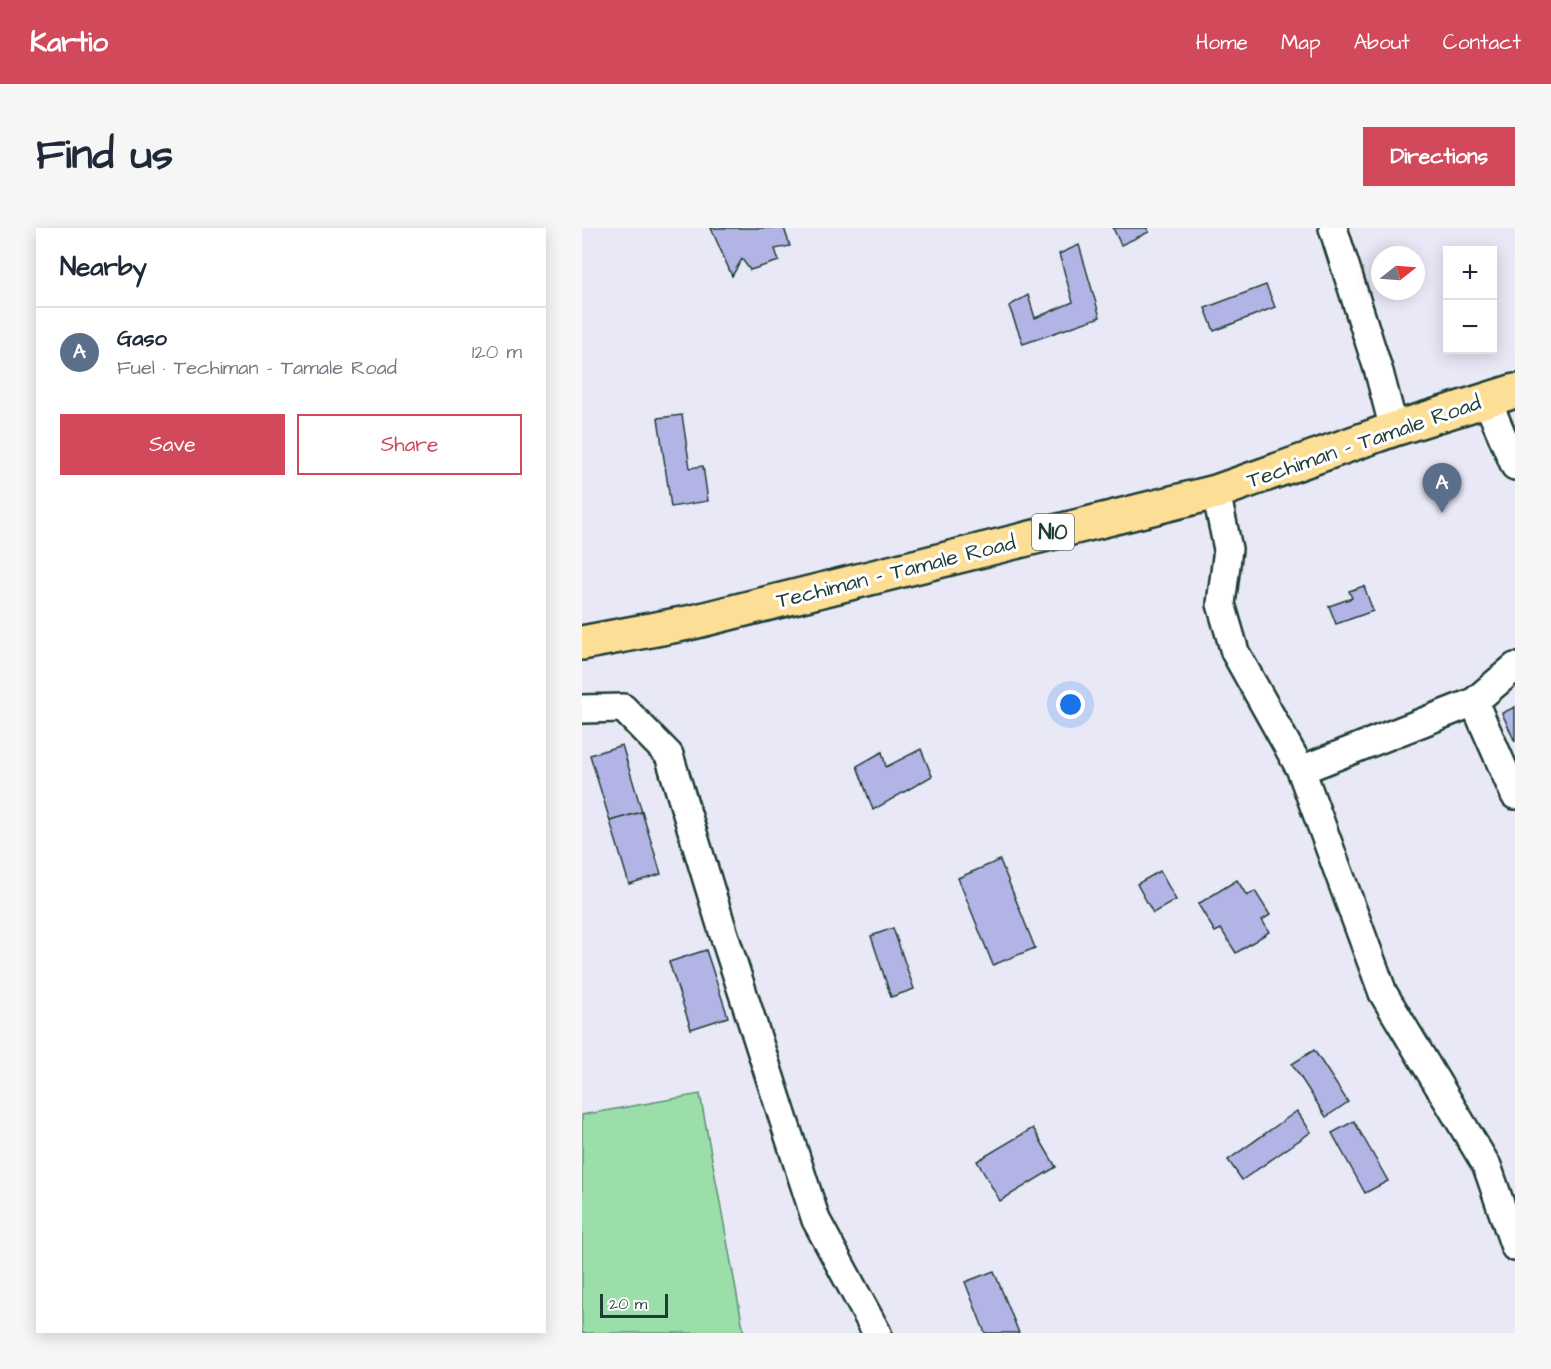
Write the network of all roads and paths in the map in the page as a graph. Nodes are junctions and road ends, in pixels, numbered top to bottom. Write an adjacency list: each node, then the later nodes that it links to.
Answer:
1 (1333, 228): 3 (street)
2 (1501, 395): 3 (highway, Techiman - Tamale Road / N10); 4 (street)
3 (1394, 429): 5 (highway, Techiman - Tamale Road / N10)
4 (1515, 466)
5 (1216, 492): 6 (highway, Techiman - Tamale Road / N10); 10 (street)
6 (582, 643)
7 (1515, 667): 8 (street)
8 (1474, 702): 10 (street); 11 (street)
9 (582, 709): 13 (street)
10 (1301, 770): 12 (street)
11 (1515, 795)
12 (1515, 1247)
13 (877, 1333)

